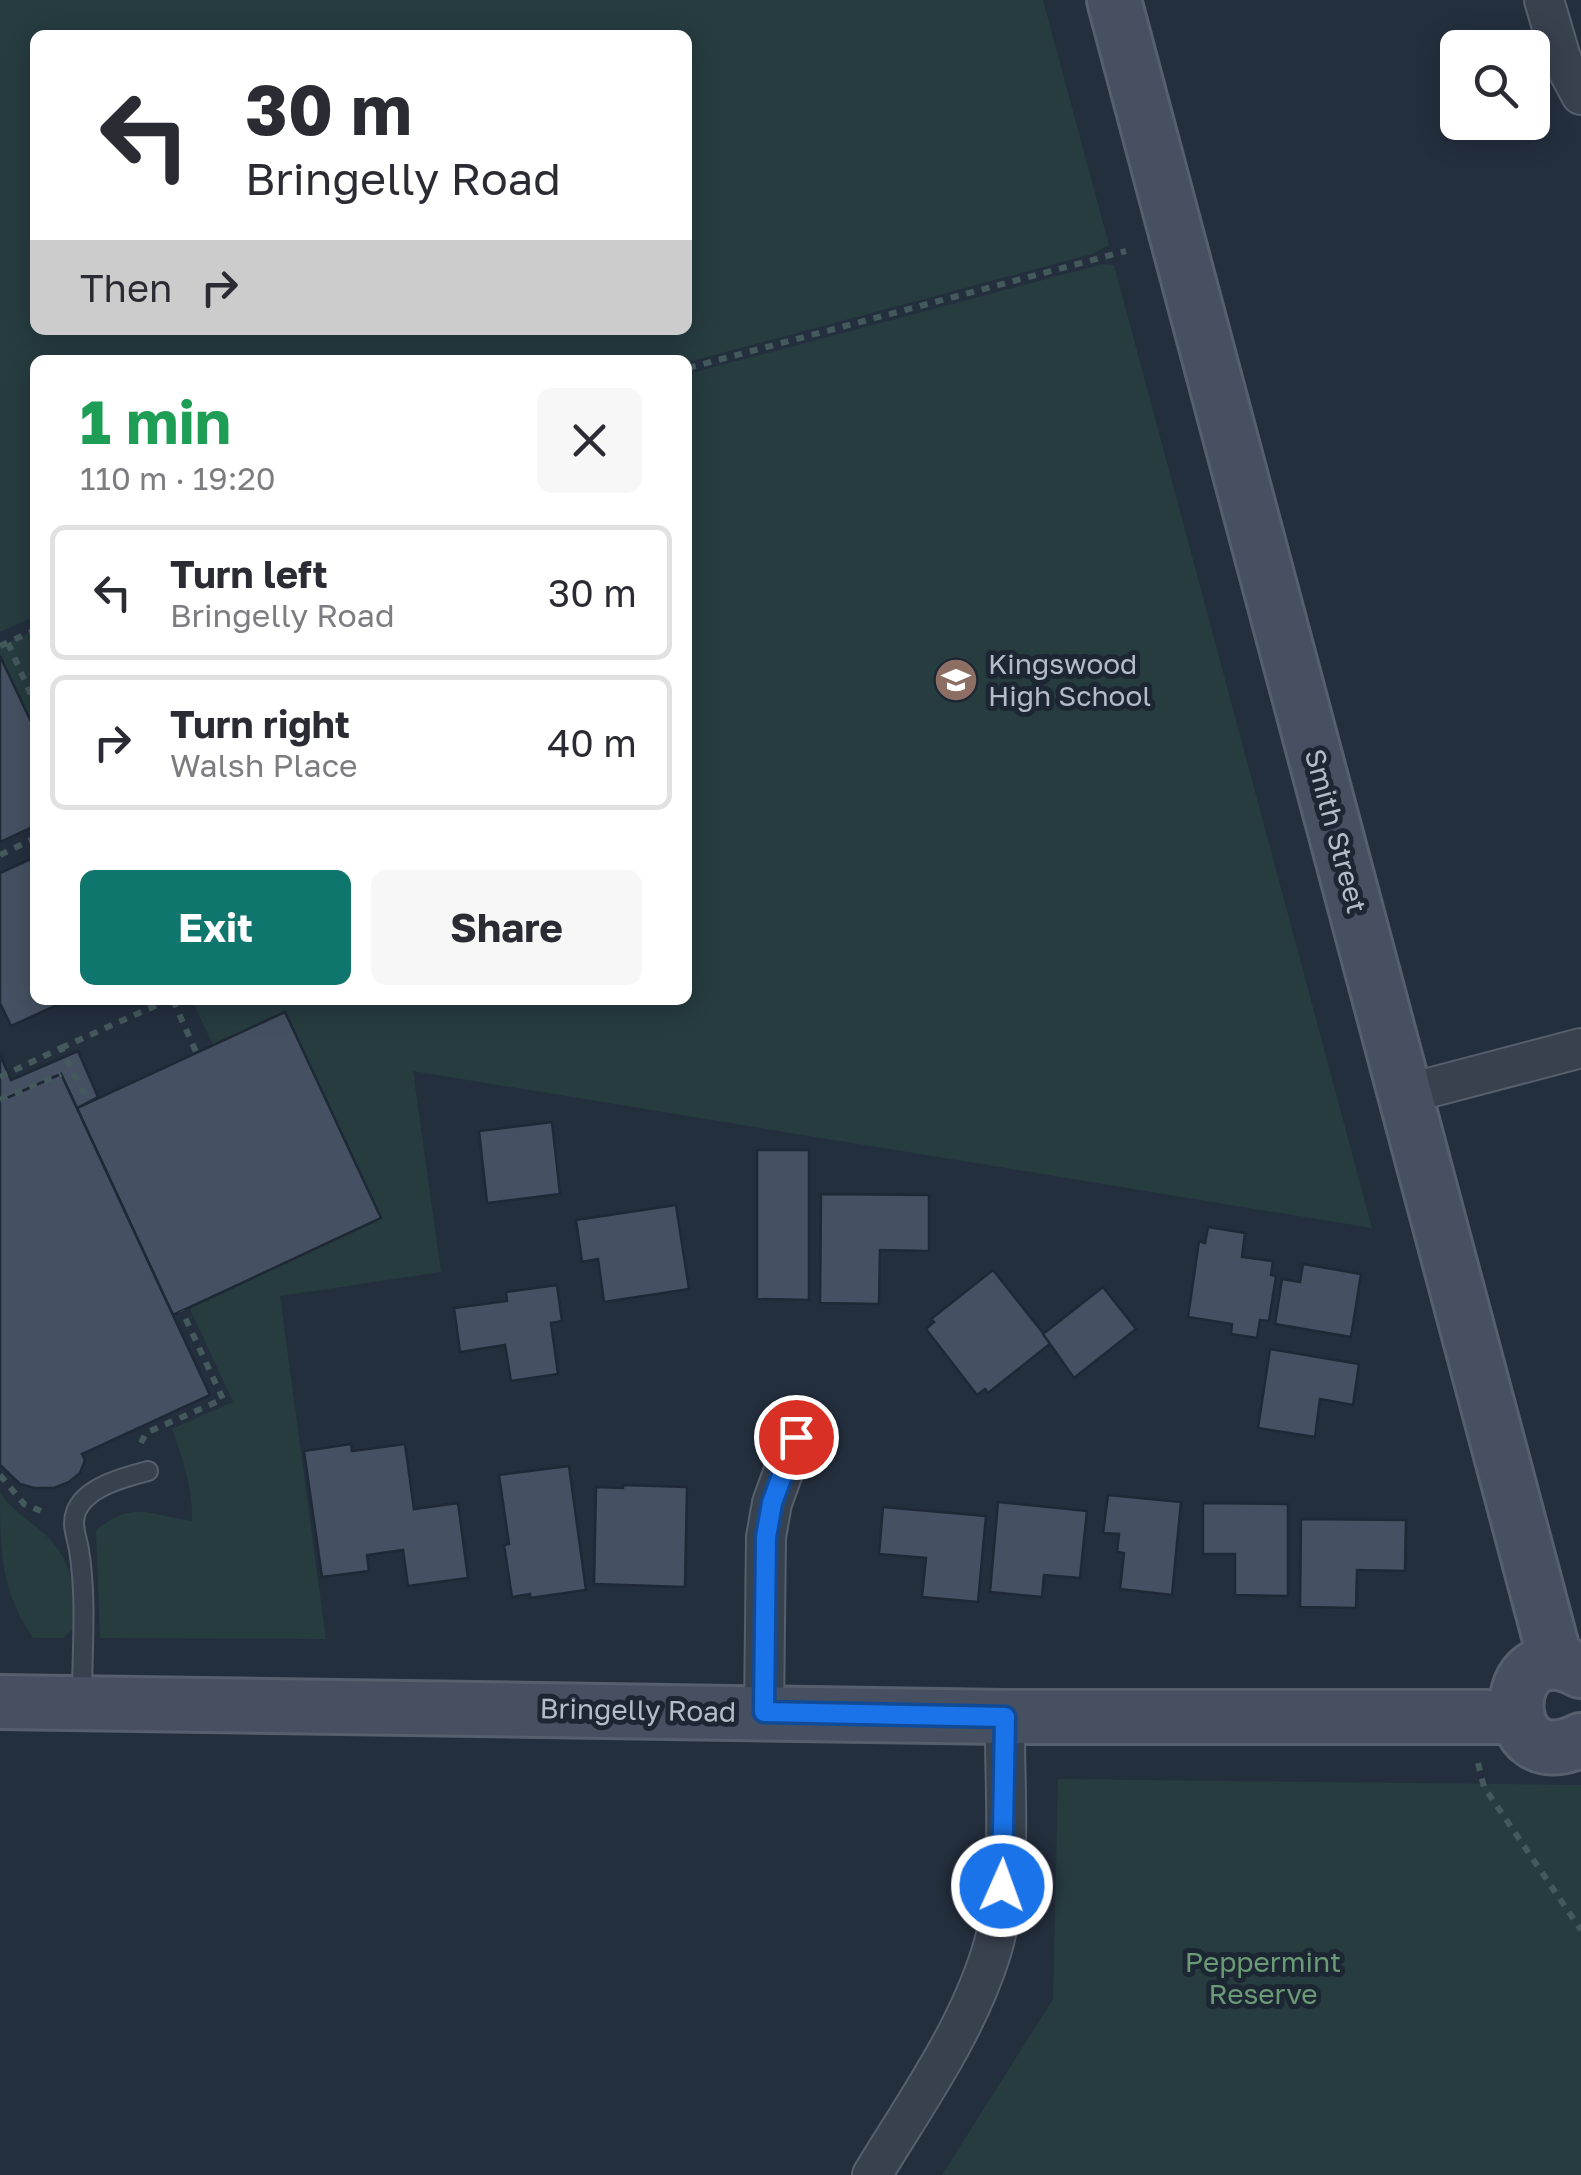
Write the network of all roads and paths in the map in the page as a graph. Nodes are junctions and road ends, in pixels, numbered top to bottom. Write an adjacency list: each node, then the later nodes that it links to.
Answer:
1 (1114, 0): 18 (street, Smith Street)
2 (1544, 0): 3 (street)
3 (1581, 95)
4 (1126, 251): 5 (path)
5 (692, 367)
6 (30, 632): 7 (path)
7 (4, 644): 8 (path)
8 (30, 694)
9 (30, 840): 10 (path)
10 (0, 855)
11 (160, 1005): 13 (path)
12 (173, 1005): 15 (path)
13 (61, 1048): 17 (path); 20 (path)
14 (1581, 1048): 18 (street)
15 (196, 1052)
16 (61, 1074): 19 (path)
17 (0, 1077)
18 (1406, 1094): 26 (street, Smith Street)
19 (0, 1100)
20 (88, 1102)
21 (182, 1310): 23 (path)
22 (796, 1437): 29 (street)
23 (148, 1471): 25 (lane)
24 (0, 1476): 25 (path)
25 (76, 1512): 28 (lane)
26 (1569, 1666): 31 (street)
27 (0, 1702): 28 (street, Bringelly Road)
28 (82, 1703): 29 (street, Bringelly Road)
29 (764, 1712): 30 (street, Bringelly Road)
30 (1005, 1717): 31 (street, Bringelly Road); 34 (street)
31 (1491, 1718): 32 (street); 33 (path)
32 (1581, 1740)
33 (1581, 1930)
34 (872, 2175)

